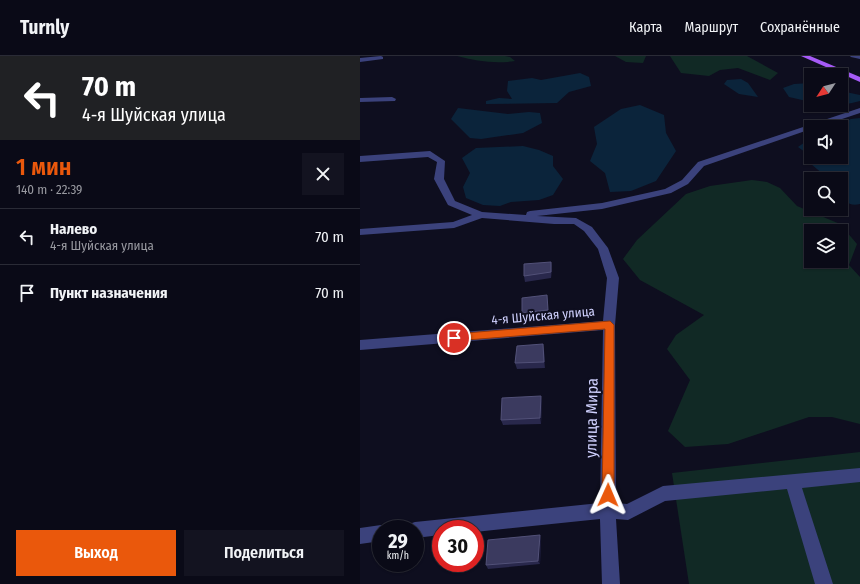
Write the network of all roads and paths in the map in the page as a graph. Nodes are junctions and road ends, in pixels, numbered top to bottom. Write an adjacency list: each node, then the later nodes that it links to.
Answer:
1 (804, 56): 6 (main road)
2 (853, 56): 3 (street)
3 (860, 57)
4 (381, 58): 5 (street)
5 (360, 60)
6 (860, 80)
7 (392, 98): 8 (street)
8 (360, 100)
9 (860, 110): 12 (street)
10 (360, 158): 11 (street)
11 (481, 215): 12 (street); 13 (street)
12 (501, 216): 14 (street, улица Мира)
13 (360, 232)
14 (610, 325): 15 (street, 4-я Шуйская улица); 18 (street, улица Мира)
15 (360, 345)
16 (860, 475): 17 (street)
17 (792, 481): 18 (street); 23 (street)
18 (608, 510): 19 (street); 22 (street, улица Мира)
19 (424, 529)
20 (372, 534): 21 (street)
21 (360, 536)
22 (611, 584)
23 (824, 584)

